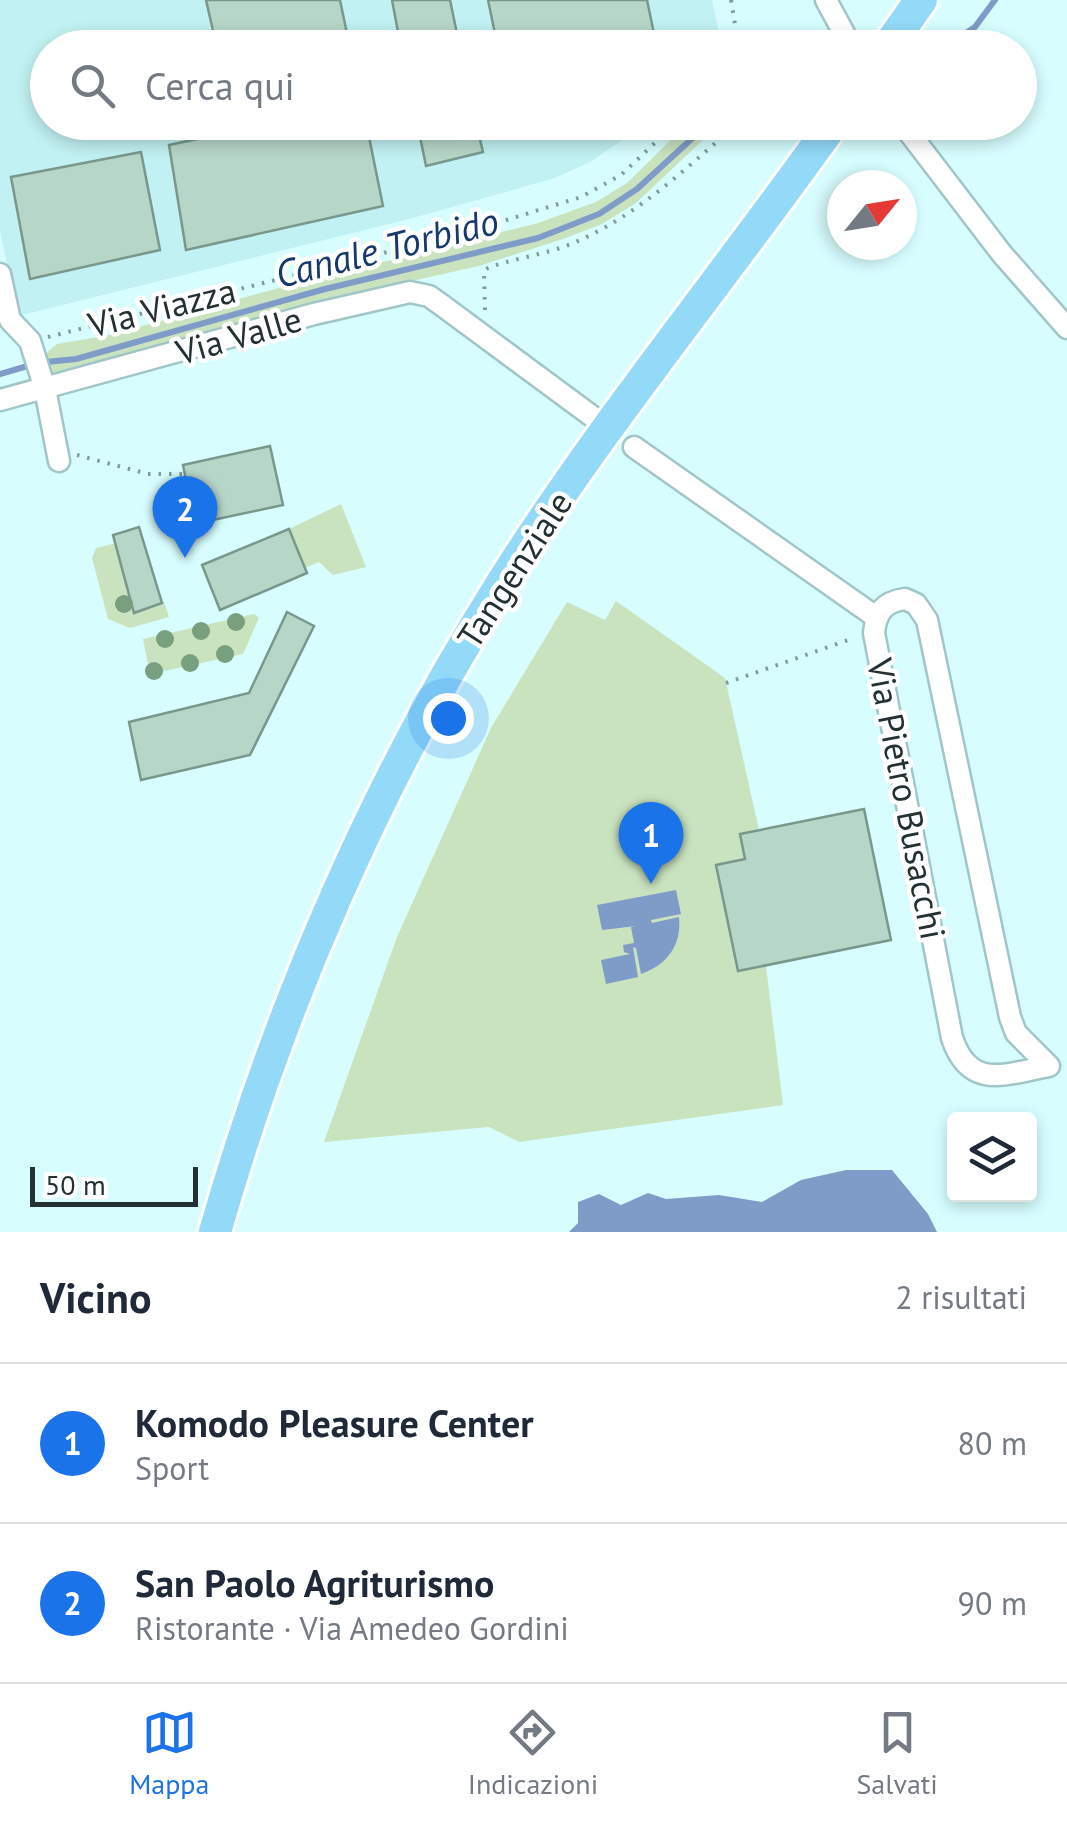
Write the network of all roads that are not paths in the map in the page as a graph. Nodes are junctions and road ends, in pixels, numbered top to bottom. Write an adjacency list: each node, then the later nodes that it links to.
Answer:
1 (826, 0): 3 (street)
2 (921, 0): 4 (main road)
3 (842, 30)
4 (900, 30)
5 (821, 140): 16 (main road, Tangenziale)
6 (915, 140): 8 (street)
7 (0, 274): 9 (street)
8 (1067, 328)
9 (45, 390): 10 (street, Via Valle); 11 (street, Via Valle); 13 (street)
10 (0, 400)
11 (593, 417)
12 (634, 447): 14 (street)
13 (64, 457)
14 (875, 625): 15 (street, Via Pietro Busacchi); 15 (street, Via Pietro Busacchi)
15 (1058, 1065)
16 (215, 1232)

